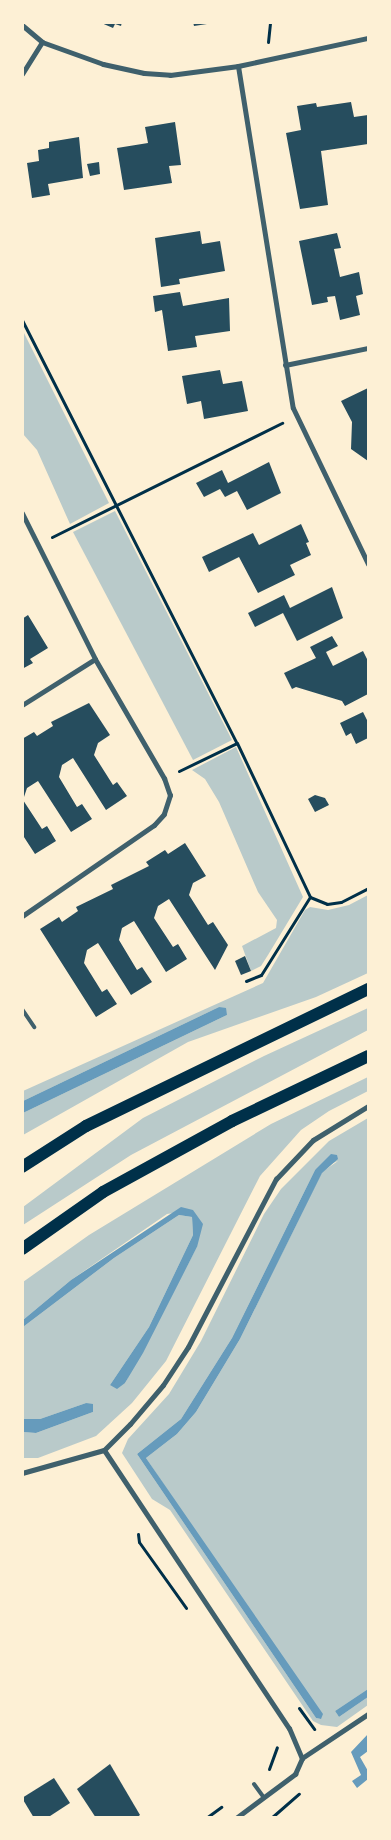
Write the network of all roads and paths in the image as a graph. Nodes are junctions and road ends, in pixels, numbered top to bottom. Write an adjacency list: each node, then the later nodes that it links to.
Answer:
1 (22, 25): 3 (street)
2 (368, 38): 4 (street)
3 (42, 42): 4 (street); 5 (street)
4 (238, 66): 8 (street)
5 (22, 74)
6 (22, 320): 10 (path)
7 (368, 348): 8 (street)
8 (286, 365): 9 (street)
9 (296, 416): 10 (path); 13 (street)
10 (116, 504): 12 (path); 16 (path)
11 (22, 513): 12 (street)
12 (40, 544): 14 (street)
13 (368, 564)
14 (95, 659): 15 (street); 17 (street)
15 (22, 705)
16 (237, 743): 17 (path); 19 (path)
17 (164, 778): 20 (street)
18 (368, 888): 19 (path)
19 (310, 897): 21 (path)
20 (22, 916)
21 (246, 981)
22 (368, 989): 27 (main road)
23 (22, 1009): 24 (lane)
24 (34, 1027)
25 (368, 1056): 28 (main road)
26 (368, 1106): 29 (street)
27 (22, 1167)
28 (22, 1249)
29 (104, 1450): 30 (street); 31 (street)
30 (22, 1473)
31 (136, 1500): 32 (path); 35 (street)
32 (190, 1615)
33 (368, 1714): 35 (street)
34 (275, 1742): 36 (path)
35 (302, 1758): 37 (street)
36 (254, 1784): 37 (lane)
37 (264, 1798): 38 (street)
38 (236, 1818)

